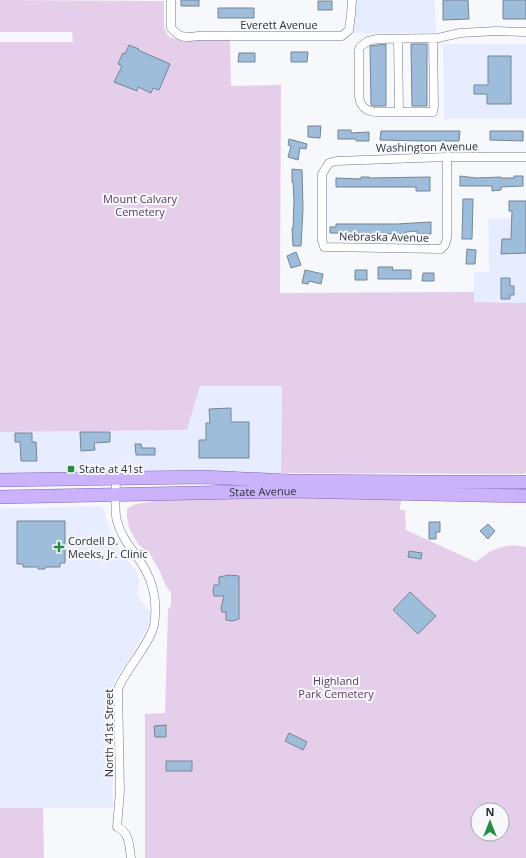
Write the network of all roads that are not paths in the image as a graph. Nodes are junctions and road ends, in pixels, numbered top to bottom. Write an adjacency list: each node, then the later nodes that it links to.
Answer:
1 (171, 0): 2 (street, Everett Avenue)
2 (352, 3)
3 (526, 32): 4 (street)
4 (433, 38): 5 (street); 6 (street)
5 (398, 39): 6 (street); 6 (street)
6 (399, 112)
7 (447, 157): 8 (street, Washington Avenue); 9 (street, Washington Avenue); 9 (street, Nebraska Avenue)
8 (526, 157)
9 (324, 247)
10 (116, 478): 11 (main road, State Avenue); 12 (main road, State Avenue); 13 (street, North 41st Street)
11 (0, 480)
12 (526, 482)
13 (116, 494): 14 (main road, State Avenue); 15 (main road, State Avenue); 16 (street, North 41st Street)
14 (526, 496)
15 (0, 497)
16 (130, 858)

